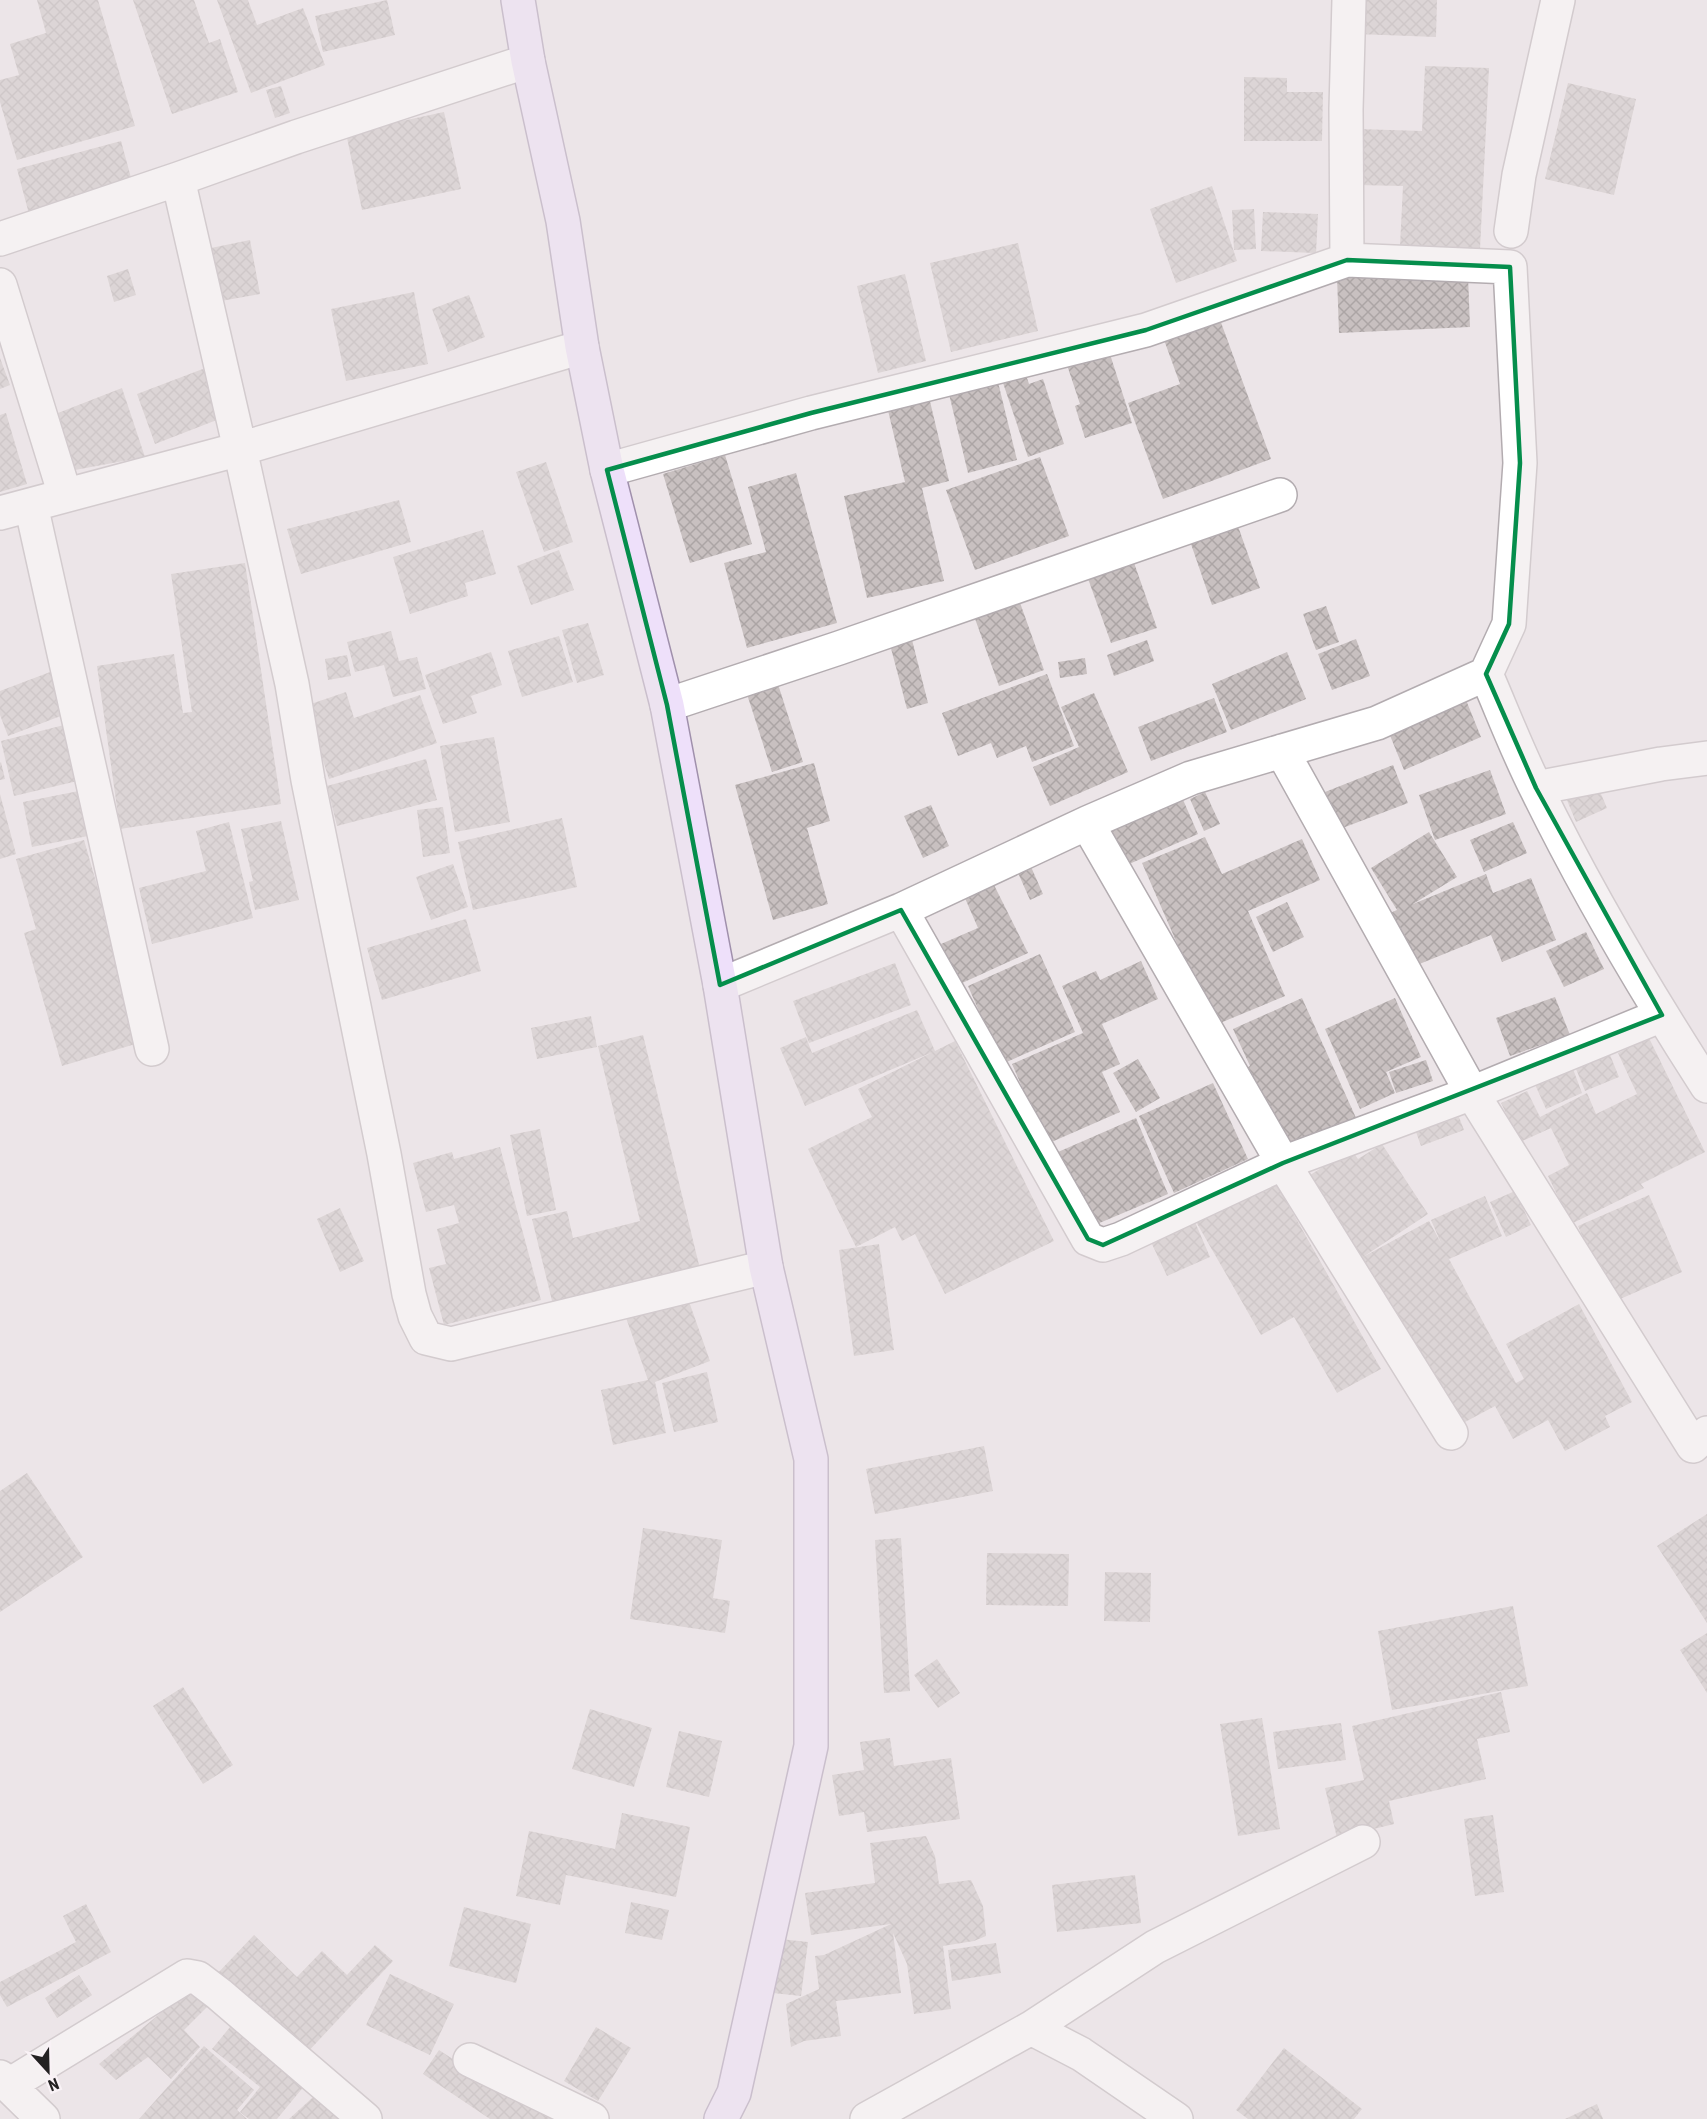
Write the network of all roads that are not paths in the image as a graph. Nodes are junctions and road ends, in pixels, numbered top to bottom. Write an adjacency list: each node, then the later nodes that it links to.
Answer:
1 (518, 0): 4 (main road)
2 (1349, 0): 8 (street)
3 (1558, 0): 6 (street)
4 (528, 61): 5 (street); 10 (main road)
5 (178, 179): 7 (street); 11 (street)
6 (1511, 231)
7 (0, 238)
8 (1347, 260): 12 (street); 16 (street)
9 (0, 285): 13 (street)
10 (582, 347): 11 (street); 12 (main road)
11 (240, 448): 13 (street); 29 (street)
12 (607, 470): 17 (main road)
13 (65, 495): 15 (street)
14 (1280, 495): 17 (street)
15 (15, 509): 25 (street)
16 (1486, 674): 18 (street); 20 (street)
17 (668, 705): 23 (main road)
18 (1282, 751): 21 (street); 27 (street)
19 (1707, 758): 20 (street)
20 (1536, 789): 24 (street)
21 (1087, 823): 22 (street); 28 (street)
22 (901, 909): 23 (street); 28 (street)
23 (720, 985): 29 (main road)
24 (1662, 1015): 26 (street); 27 (street)
25 (152, 1049)
26 (1707, 1086)
27 (1472, 1093): 28 (street); 31 (street)
28 (1283, 1163): 30 (street)
29 (766, 1267): 39 (main road)
30 (1451, 1433)
31 (1707, 1433)
32 (1363, 1842): 33 (street)
33 (1031, 2028): 40 (street); 41 (street)
34 (470, 2060): 38 (street)
35 (5, 2081): 36 (street); 37 (street)
36 (43, 2119)
37 (365, 2119)
38 (592, 2119)
39 (720, 2119)
40 (867, 2119)
41 (1176, 2119)

